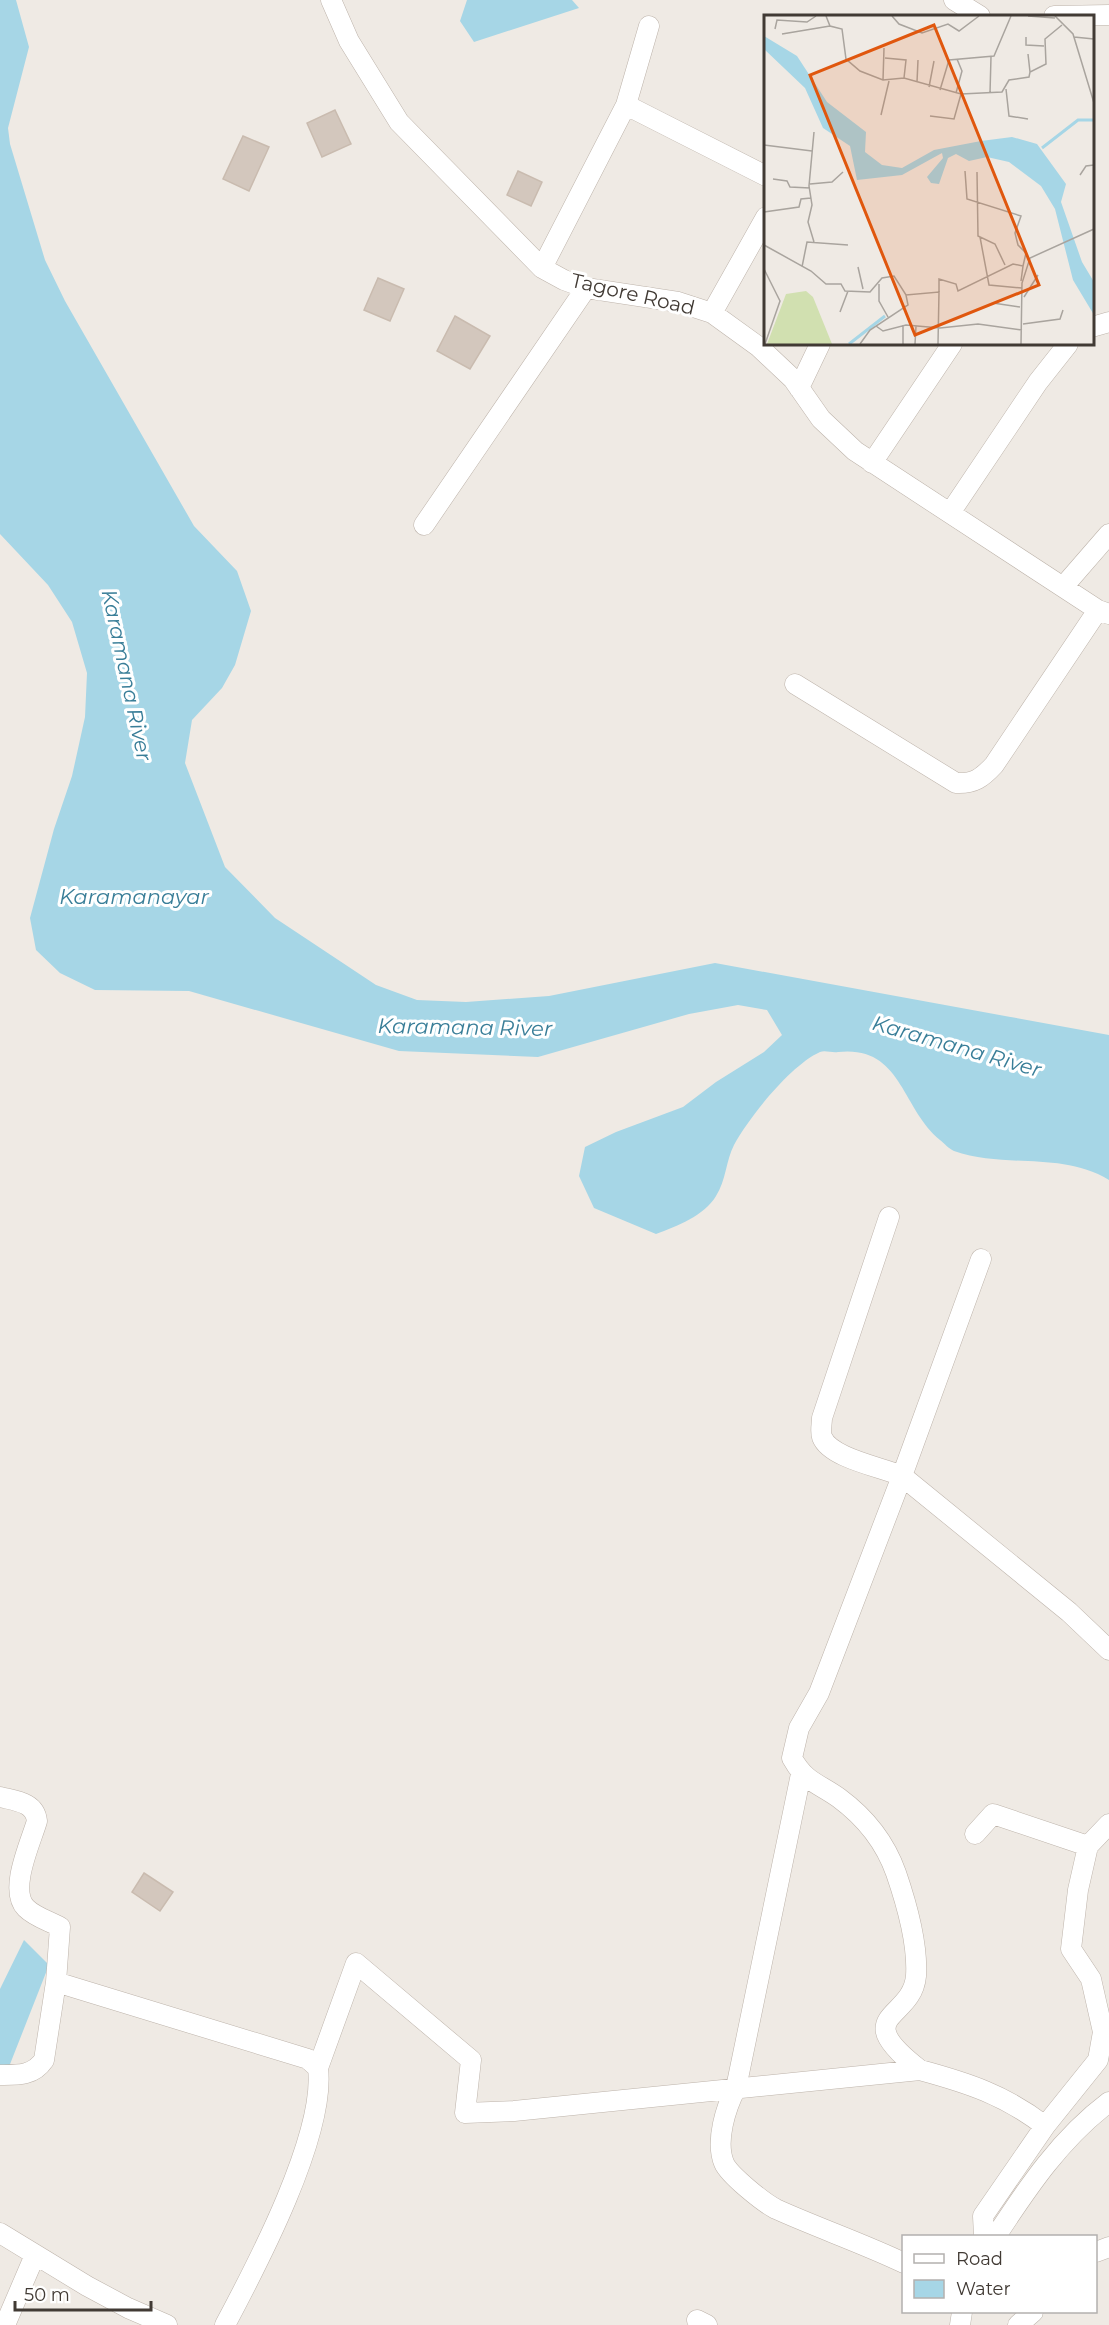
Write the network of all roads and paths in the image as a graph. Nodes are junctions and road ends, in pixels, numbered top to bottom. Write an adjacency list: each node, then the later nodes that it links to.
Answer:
1 (331, 0): 11 (street, Tagore Road)
2 (954, 0): 4 (street)
3 (1085, 7): 5 (street); 6 (street)
4 (978, 15)
5 (1057, 15)
6 (1109, 15)
7 (649, 26): 8 (street)
8 (626, 105): 9 (street); 11 (street)
9 (764, 175)
10 (764, 219): 13 (street)
11 (542, 268): 12 (street, Tagore Road)
12 (586, 288): 13 (street, Tagore Road); 22 (street)
13 (712, 313): 19 (street, Tagore Road)
14 (1109, 322): 15 (street)
15 (1094, 326)
16 (820, 345): 19 (street)
17 (951, 345): 20 (street)
18 (1067, 345): 21 (street)
19 (799, 388): 20 (street, Tagore Road)
20 (872, 463): 21 (street, Tagore Road)
21 (950, 513): 24 (street, Tagore Road)
22 (424, 525)
23 (1109, 534): 24 (street)
24 (1063, 587): 25 (street, Tagore Road)
25 (1104, 612): 26 (street)
26 (795, 684)
27 (888, 1217): 29 (street)
28 (981, 1259): 29 (street)
29 (902, 1476): 30 (street); 31 (street)
30 (1109, 1650)
31 (801, 1774): 38 (street); 40 (street)
32 (0, 1797): 36 (street)
33 (1109, 1824): 35 (street)
34 (975, 1834): 35 (street)
35 (1089, 1846): 42 (street)
36 (56, 1983): 37 (street); 39 (street)
37 (318, 2068): 40 (street); 51 (street)
38 (920, 2070): 40 (street); 42 (street)
39 (0, 2075)
40 (736, 2088): 47 (street)
41 (1109, 2102): 45 (street)
42 (1045, 2126): 44 (street)
43 (0, 2233): 46 (street)
44 (984, 2235)
45 (997, 2235)
46 (35, 2255): 49 (street); 50 (street)
47 (902, 2262)
48 (1032, 2313): 52 (street)
49 (4, 2325)
50 (167, 2325)
51 (225, 2325)
52 (1018, 2325)

